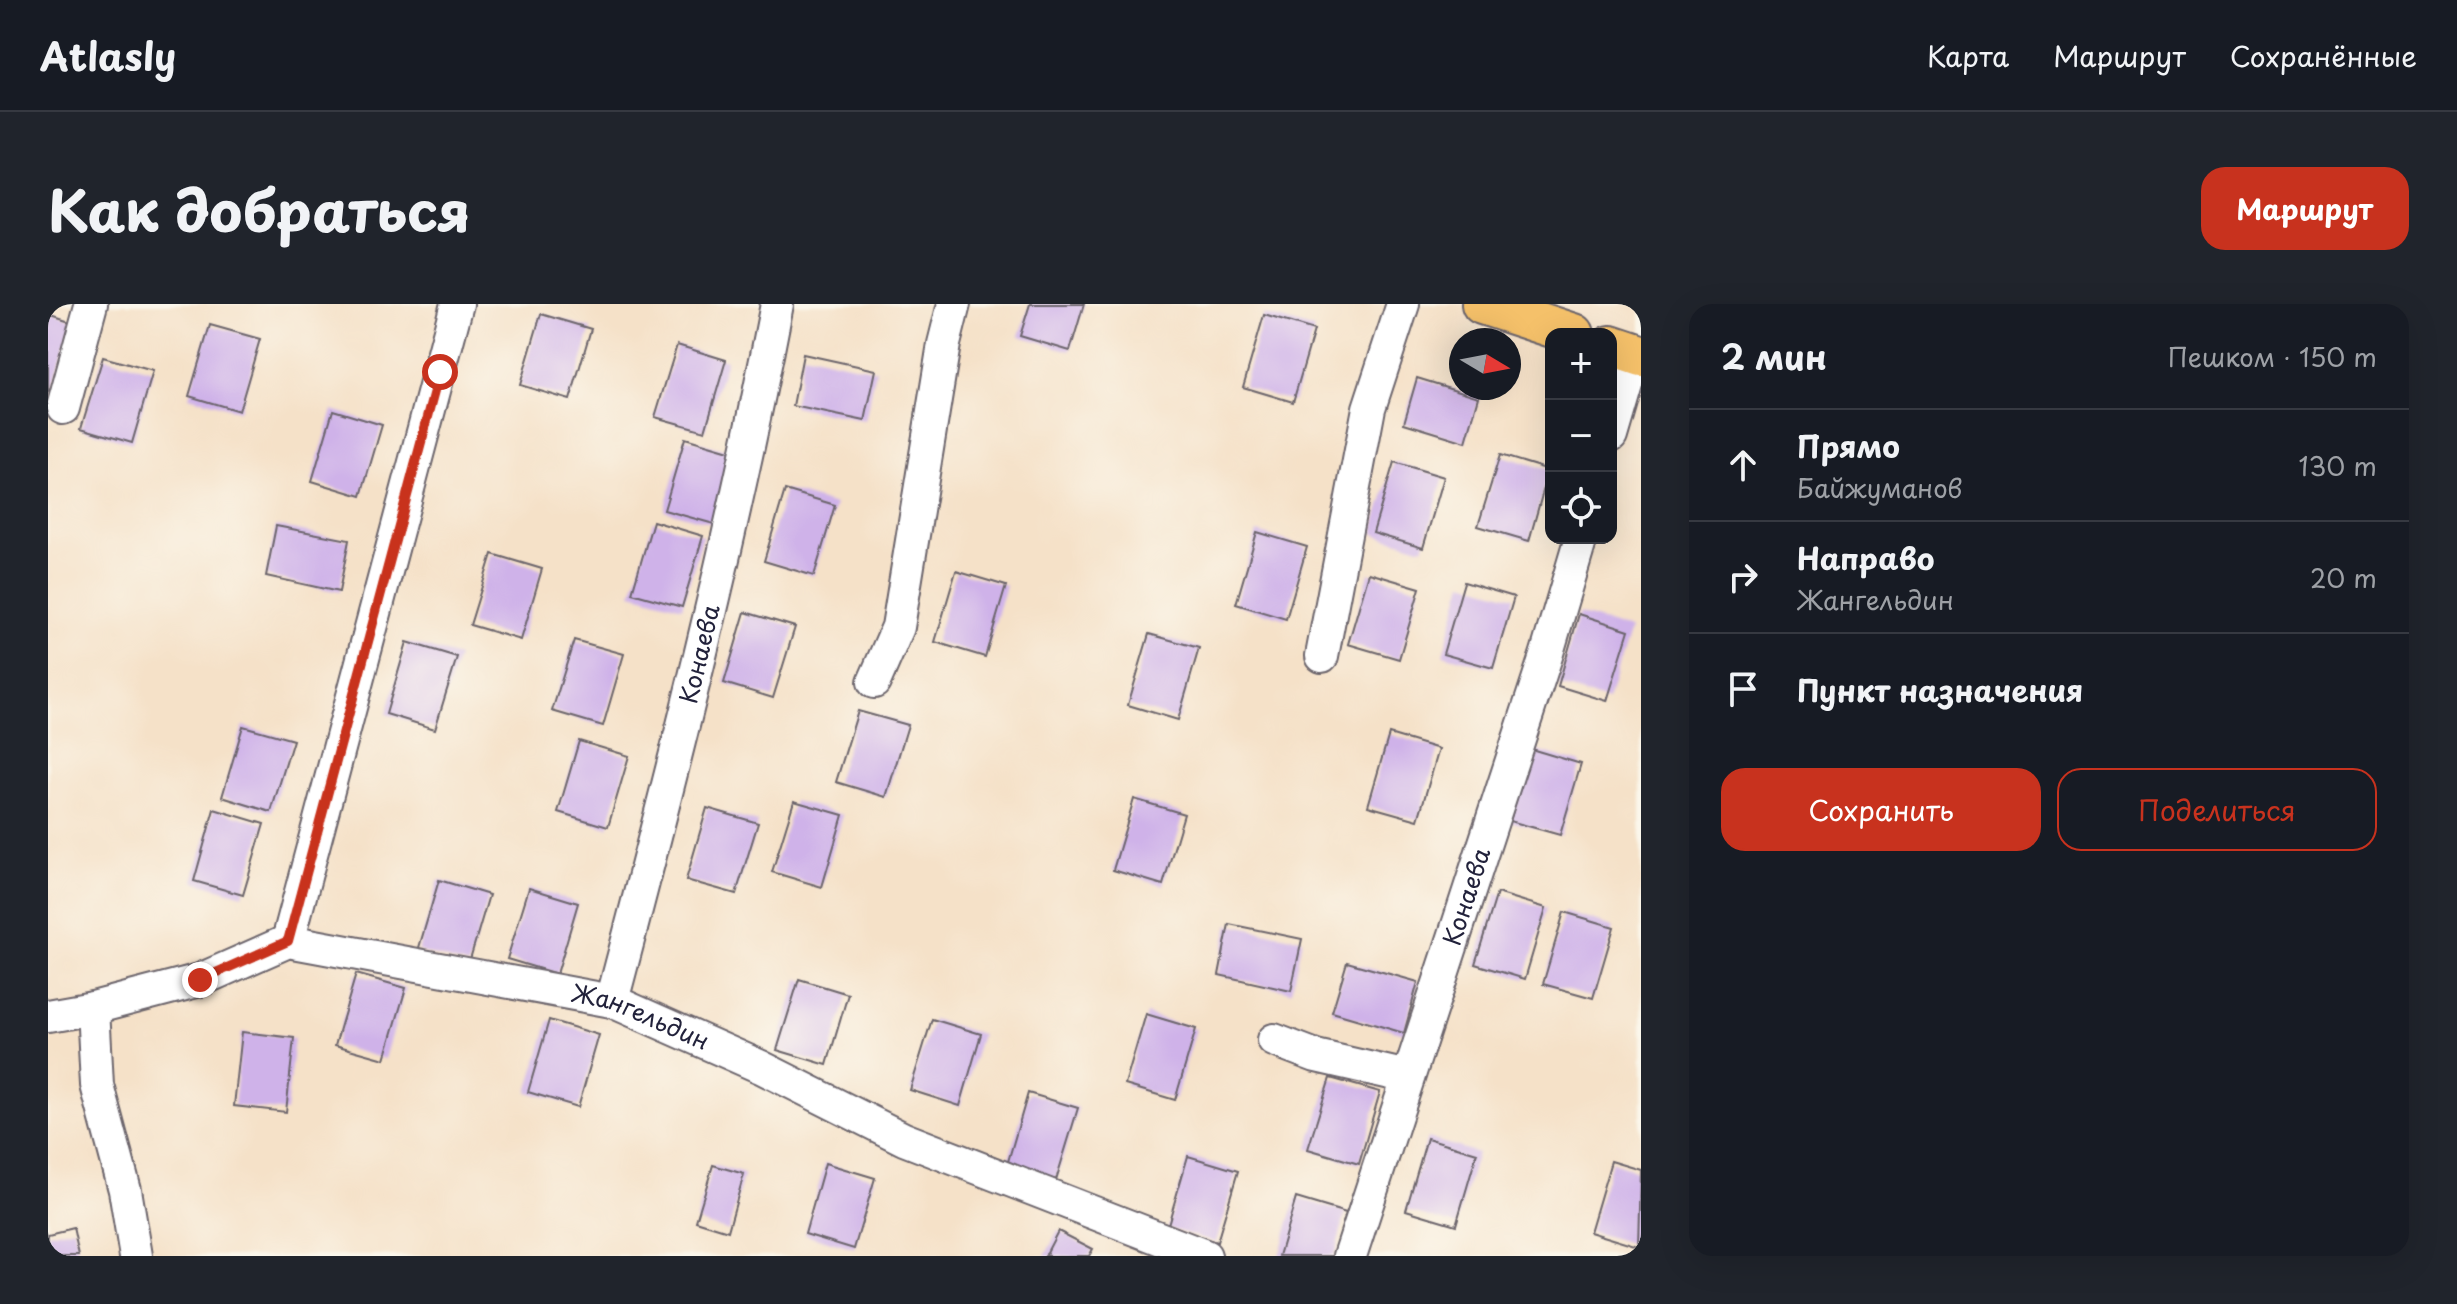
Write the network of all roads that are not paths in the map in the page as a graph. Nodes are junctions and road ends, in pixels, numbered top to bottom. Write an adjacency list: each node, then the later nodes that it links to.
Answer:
1 (91, 304): 9 (street)
2 (457, 304): 14 (street)
3 (777, 304): 15 (street, Конаева)
4 (954, 304): 13 (street)
5 (1403, 304): 12 (street)
6 (1482, 304): 7 (main road)
7 (1556, 328)
8 (1629, 352): 10 (street)
9 (63, 408)
10 (1617, 408)
11 (1579, 544): 19 (street, Конаева)
12 (1322, 656)
13 (874, 682)
14 (288, 941): 15 (street, Жангельдин); 16 (street)
15 (612, 1001): 21 (street, Жангельдин)
16 (93, 1008): 17 (street); 20 (street)
17 (48, 1016)
18 (1274, 1040): 19 (street)
19 (1408, 1077): 22 (street, Конаева)
20 (136, 1256)
21 (1205, 1256)
22 (1350, 1256)

